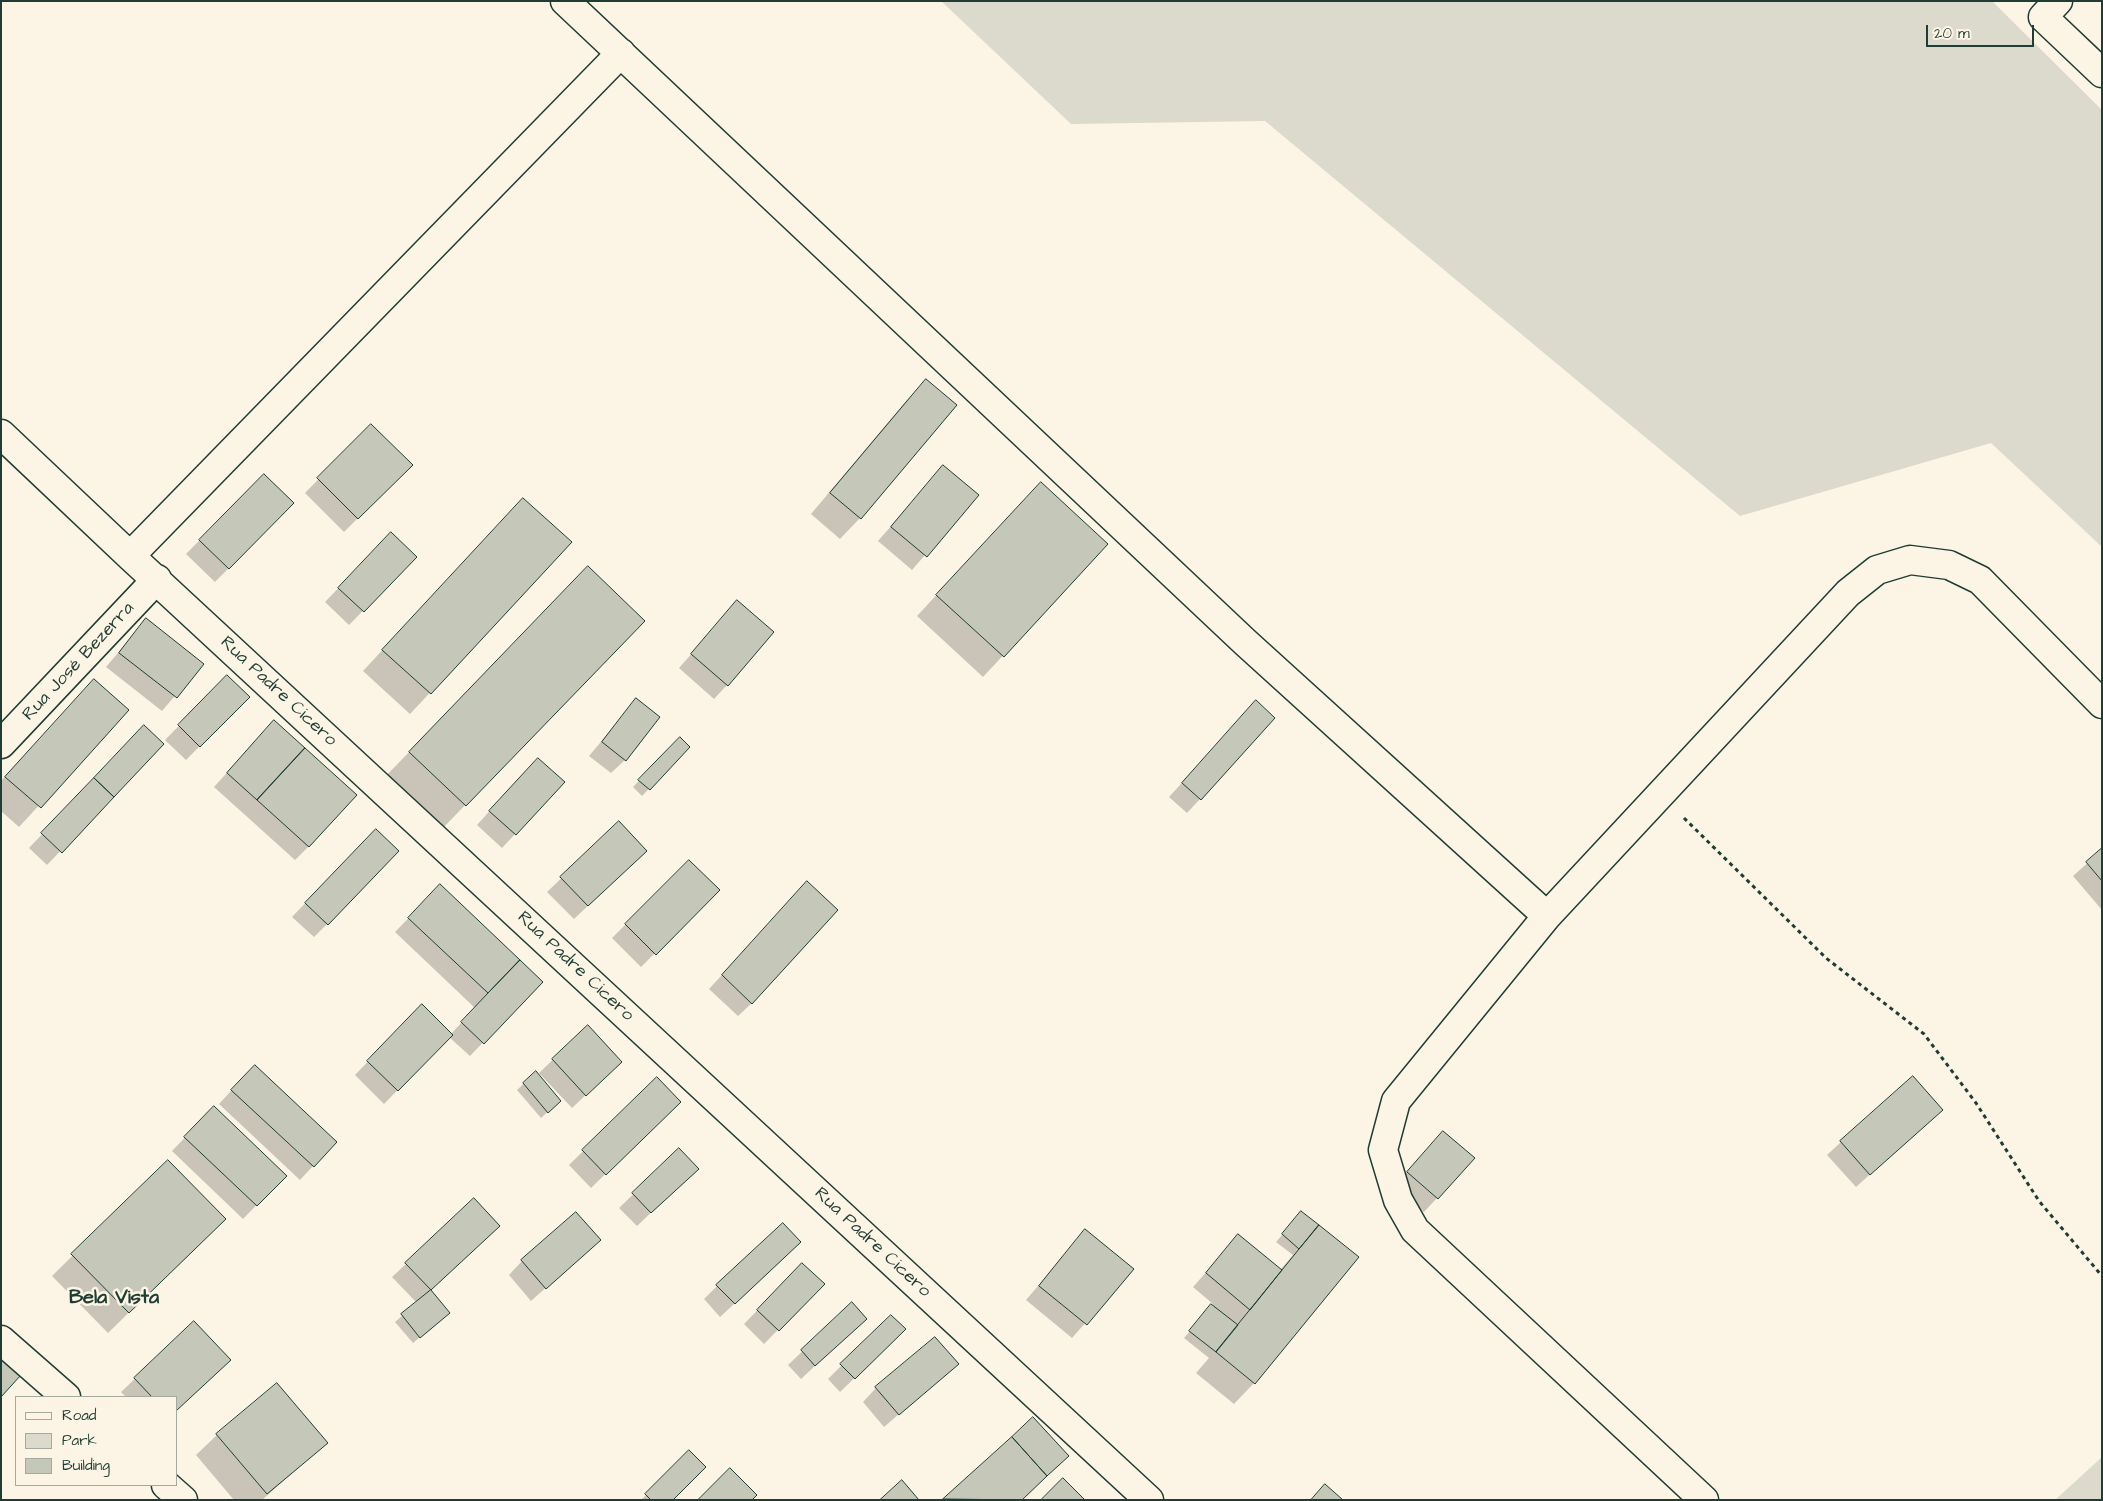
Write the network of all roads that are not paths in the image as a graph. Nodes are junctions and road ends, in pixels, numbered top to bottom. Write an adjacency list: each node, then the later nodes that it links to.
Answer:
1 (565, 1): 3 (street)
2 (2058, 1): 4 (street)
3 (621, 53): 6 (street); 10 (street)
4 (2102, 73)
5 (1, 434): 6 (street, Rua Padre Cicero)
6 (130, 556): 7 (street, Rua Padre Cicero)
7 (157, 580): 9 (street, Rua José Bezerra); 15 (street, Rua Padre Cicero)
8 (2102, 704): 10 (street)
9 (1, 744)
10 (1547, 916): 16 (street)
11 (1, 1340): 12 (street)
12 (65, 1396)
13 (167, 1486): 14 (street)
14 (184, 1500)
15 (1149, 1500)
16 (1704, 1500)

